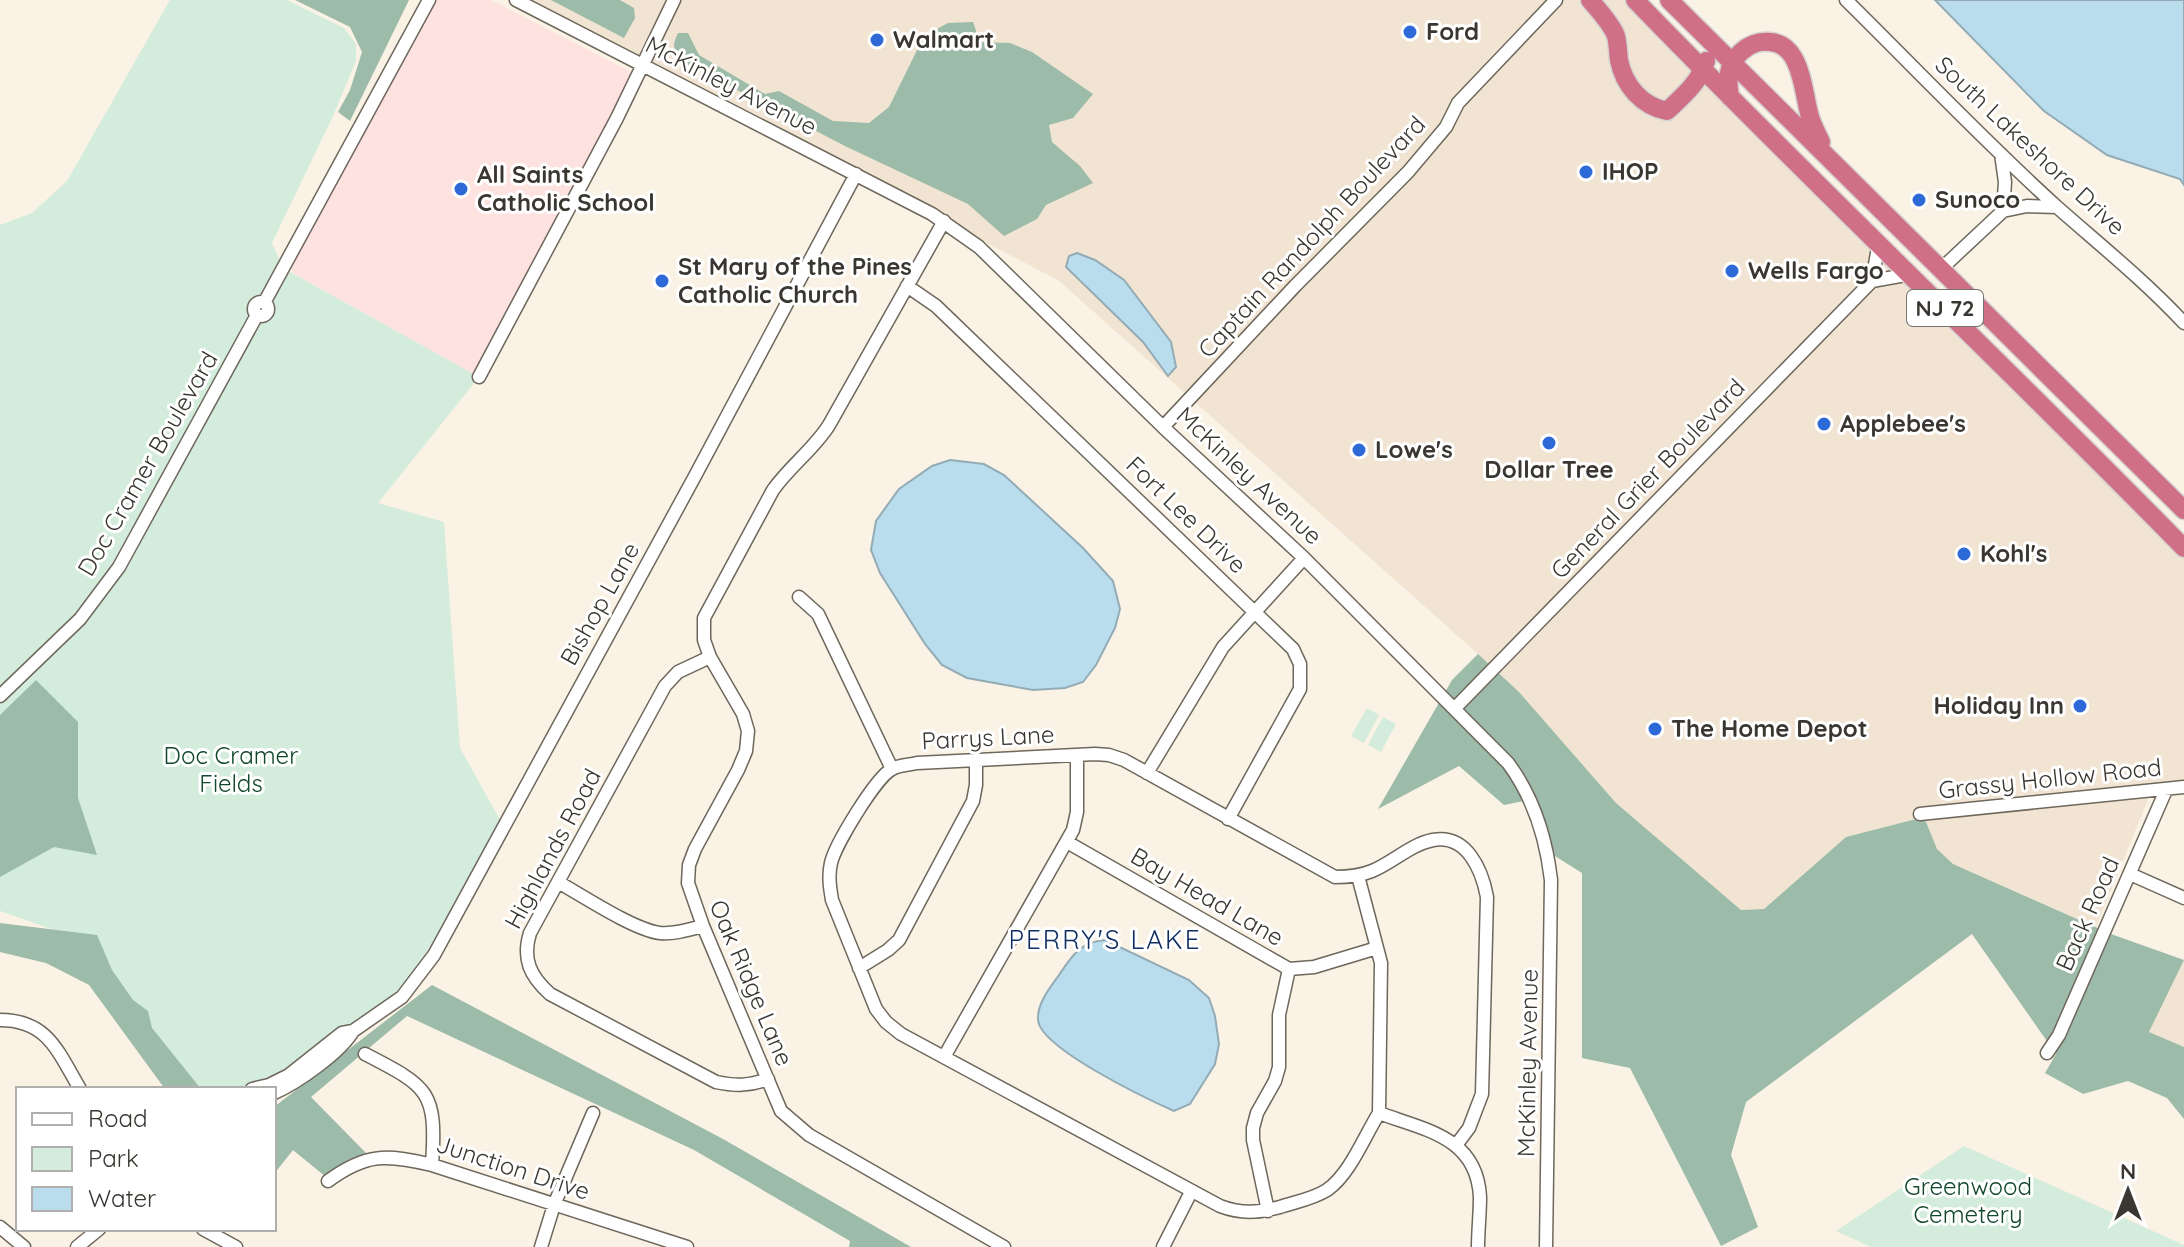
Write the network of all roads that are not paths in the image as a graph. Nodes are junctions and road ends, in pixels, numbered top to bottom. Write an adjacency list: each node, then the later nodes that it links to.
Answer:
1 (429, 0): 36 (street, Doc Cramer Boulevard)
2 (516, 0): 11 (street, McKinley Avenue)
3 (674, 0): 11 (street)
4 (1635, 0): 12 (highway, NJ 72)
5 (1669, 0): 9 (highway, NJ 72)
6 (1846, 0): 15 (street, South Lakeshore Drive)
7 (1558, 1): 27 (street, Captain Randolph Boulevard)
8 (1589, 1): 12 (highway)
9 (1706, 37): 10 (highway, NJ 72); 12 (highway)
10 (1731, 61): 13 (highway); 14 (highway, NJ 72); 14 (highway)
11 (643, 66): 16 (street, McKinley Avenue); 26 (street)
12 (1703, 71): 13 (highway, NJ 72)
13 (1730, 97): 20 (highway, NJ 72)
14 (1825, 152): 21 (highway, NJ 72)
15 (2001, 154): 17 (street, South Lakeshore Drive); 18 (street)
16 (856, 174): 19 (street, McKinley Avenue); 57 (street, Bishop Lane)
17 (2057, 207): 18 (street); 25 (street, South Lakeshore Drive)
18 (2003, 211): 21 (street)
19 (944, 221): 24 (street, Oak Ridge Lane); 27 (street, McKinley Avenue)
20 (1879, 242): 22 (highway, NJ 72); 23 (street)
21 (1941, 269): 28 (highway, NJ 72)
22 (1911, 274): 23 (street); 31 (highway, NJ 72)
23 (1872, 281): 38 (street, General Grier Boulevard)
24 (907, 286): 34 (street, Fort Lee Drive); 35 (street, Oak Ridge Lane)
25 (2184, 323)
26 (479, 377)
27 (1163, 427): 32 (street, McKinley Avenue)
28 (2140, 466): 29 (highway); 30 (highway, NJ 72)
29 (2184, 499)
30 (2184, 510)
31 (2184, 548)
32 (1304, 558): 34 (street); 38 (street, McKinley Avenue)
33 (799, 597): 41 (street)
34 (1255, 611): 42 (street); 46 (street, Fort Lee Drive)
35 (710, 657): 50 (street, Highlands Road); 52 (street, Oak Ridge Lane)
36 (0, 697): 37 (street, Doc Cramer Boulevard)
37 (0, 706)
38 (1455, 708): 84 (street, McKinley Avenue)
39 (1077, 755): 40 (street, Parrys Lane); 42 (street, Parrys Lane); 47 (street)
40 (976, 760): 41 (street, Parrys Lane); 54 (street)
41 (892, 769): 54 (street, Parrys Lane)
42 (1147, 773): 46 (street, Parrys Lane)
43 (2184, 787): 44 (street, Grassy Hollow Road)
44 (2166, 790): 45 (street, Grassy Hollow Road); 48 (street, Back Road)
45 (1920, 814)
46 (1228, 819): 49 (street, Parrys Lane)
47 (1067, 842): 55 (street, Bay Head Lane); 60 (street)
48 (2130, 874): 51 (street); 58 (street, Back Road)
49 (1358, 876): 53 (street); 67 (street)
50 (558, 882): 52 (street); 61 (street, Highlands Road)
51 (2184, 898)
52 (703, 926): 61 (street, Oak Ridge Lane)
53 (1377, 948): 55 (street, Bay Head Lane); 66 (street)
54 (859, 968): 60 (street, Parrys Lane)
55 (1289, 969): 72 (street)
56 (0, 1020): 62 (street)
57 (353, 1031): 63 (street, Bishop Lane); 64 (street, Bishop Lane)
58 (2047, 1053)
59 (365, 1054): 68 (street)
60 (944, 1057): 70 (street, Parrys Lane)
61 (768, 1079): 81 (street, Oak Ridge Lane)
62 (79, 1087)
63 (258, 1087)
64 (276, 1092)
65 (593, 1113): 71 (street)
66 (1379, 1113): 67 (street); 72 (street, Parrys Lane)
67 (1457, 1144): 83 (street)
68 (432, 1165): 69 (street, Junction Drive); 71 (street, Junction Drive)
69 (328, 1181)
70 (1191, 1192): 72 (street, Parrys Lane); 82 (street)
71 (554, 1205): 79 (street); 80 (street, Junction Drive)
72 (1268, 1211)
73 (0, 1227): 76 (street)
74 (97, 1231): 77 (street)
75 (207, 1231): 78 (street)
76 (24, 1247)
77 (77, 1247)
78 (236, 1247)
79 (541, 1247)
80 (687, 1247)
81 (1004, 1247)
82 (1163, 1247)
83 (1478, 1247)
84 (1546, 1247)

